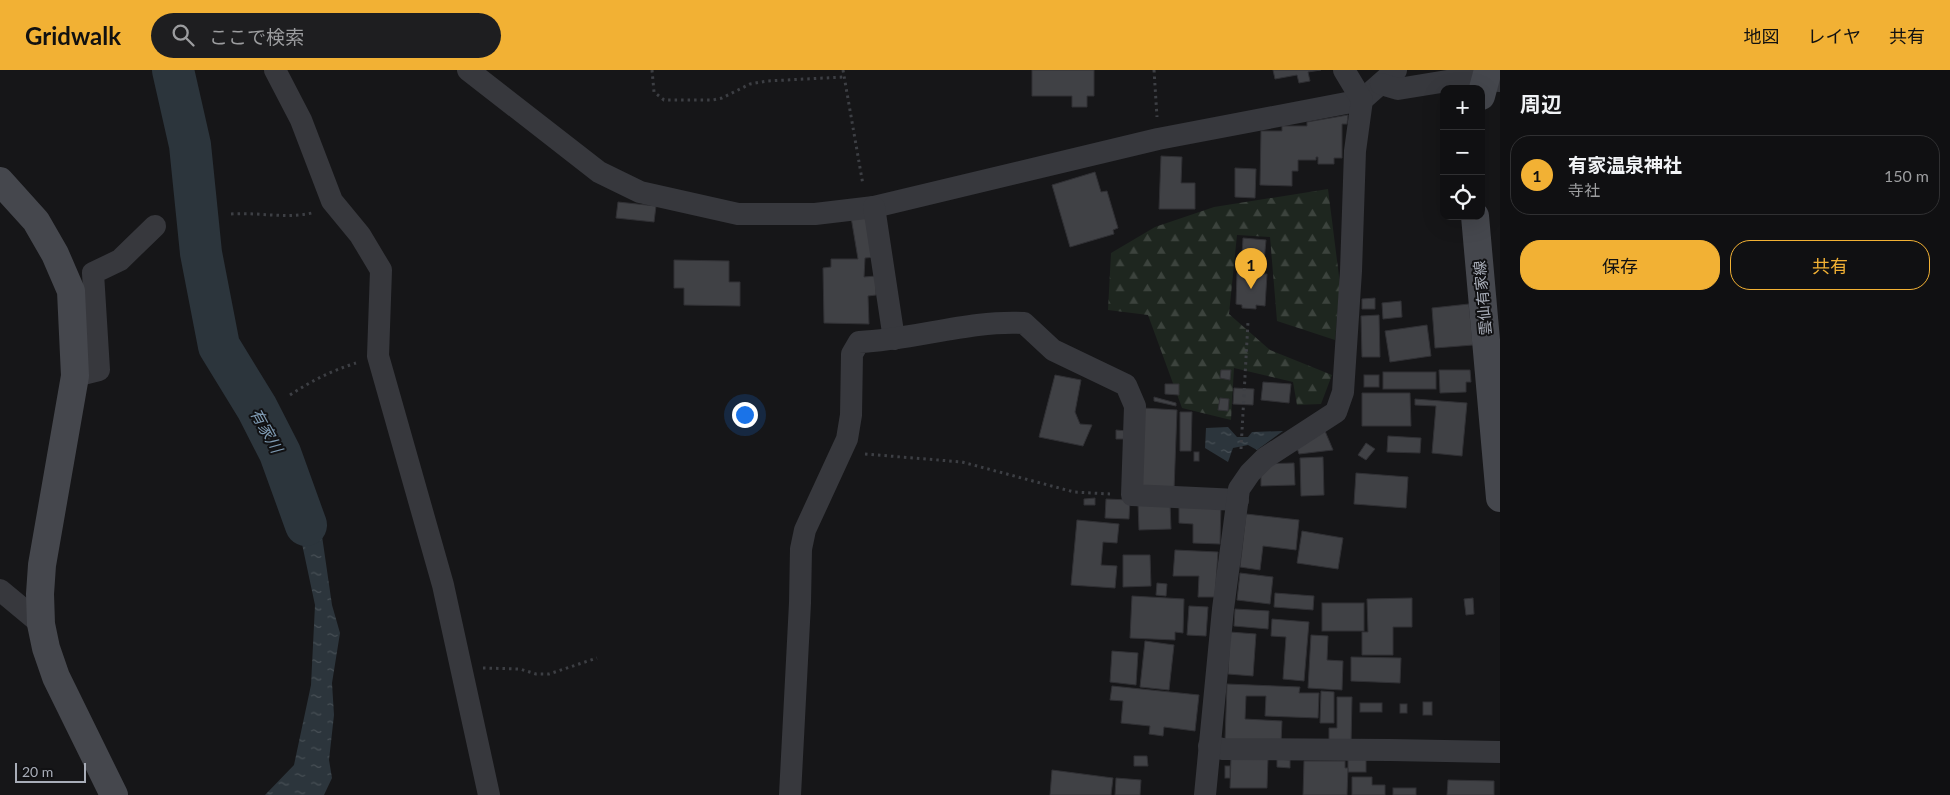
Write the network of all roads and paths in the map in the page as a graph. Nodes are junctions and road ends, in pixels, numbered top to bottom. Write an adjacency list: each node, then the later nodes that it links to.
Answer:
1 (275, 70): 13 (street)
2 (468, 70): 14 (street)
3 (652, 70): 7 (path)
4 (843, 70): 7 (path)
5 (1154, 70): 11 (path)
6 (1344, 70): 10 (street)
7 (844, 77): 14 (path)
8 (1388, 77): 9 (street); 10 (street)
9 (1488, 82)
10 (1362, 100): 11 (street); 27 (street)
11 (1158, 140): 14 (street)
12 (0, 181): 21 (street)
13 (332, 201): 15 (path); 20 (street)
14 (874, 207): 19 (street)
15 (231, 214)
16 (1475, 220): 25 (street, 雲仙有家線)
17 (155, 226): 21 (street)
18 (1248, 322): 24 (path)
19 (894, 339): 23 (street); 26 (street)
20 (378, 356): 22 (path); 30 (street)
21 (75, 376): 29 (street)
22 (290, 395)
23 (840, 449): 26 (path); 36 (street)
24 (1241, 449)
25 (1500, 489)
26 (1132, 495): 27 (street)
27 (1238, 500): 32 (street)
28 (0, 590): 29 (street)
29 (41, 624): 34 (street)
30 (459, 653): 31 (path); 35 (street)
31 (597, 658)
32 (1209, 746): 33 (street); 37 (street)
33 (1500, 752)
34 (114, 795)
35 (489, 795)
36 (790, 795)
37 (1205, 795)

